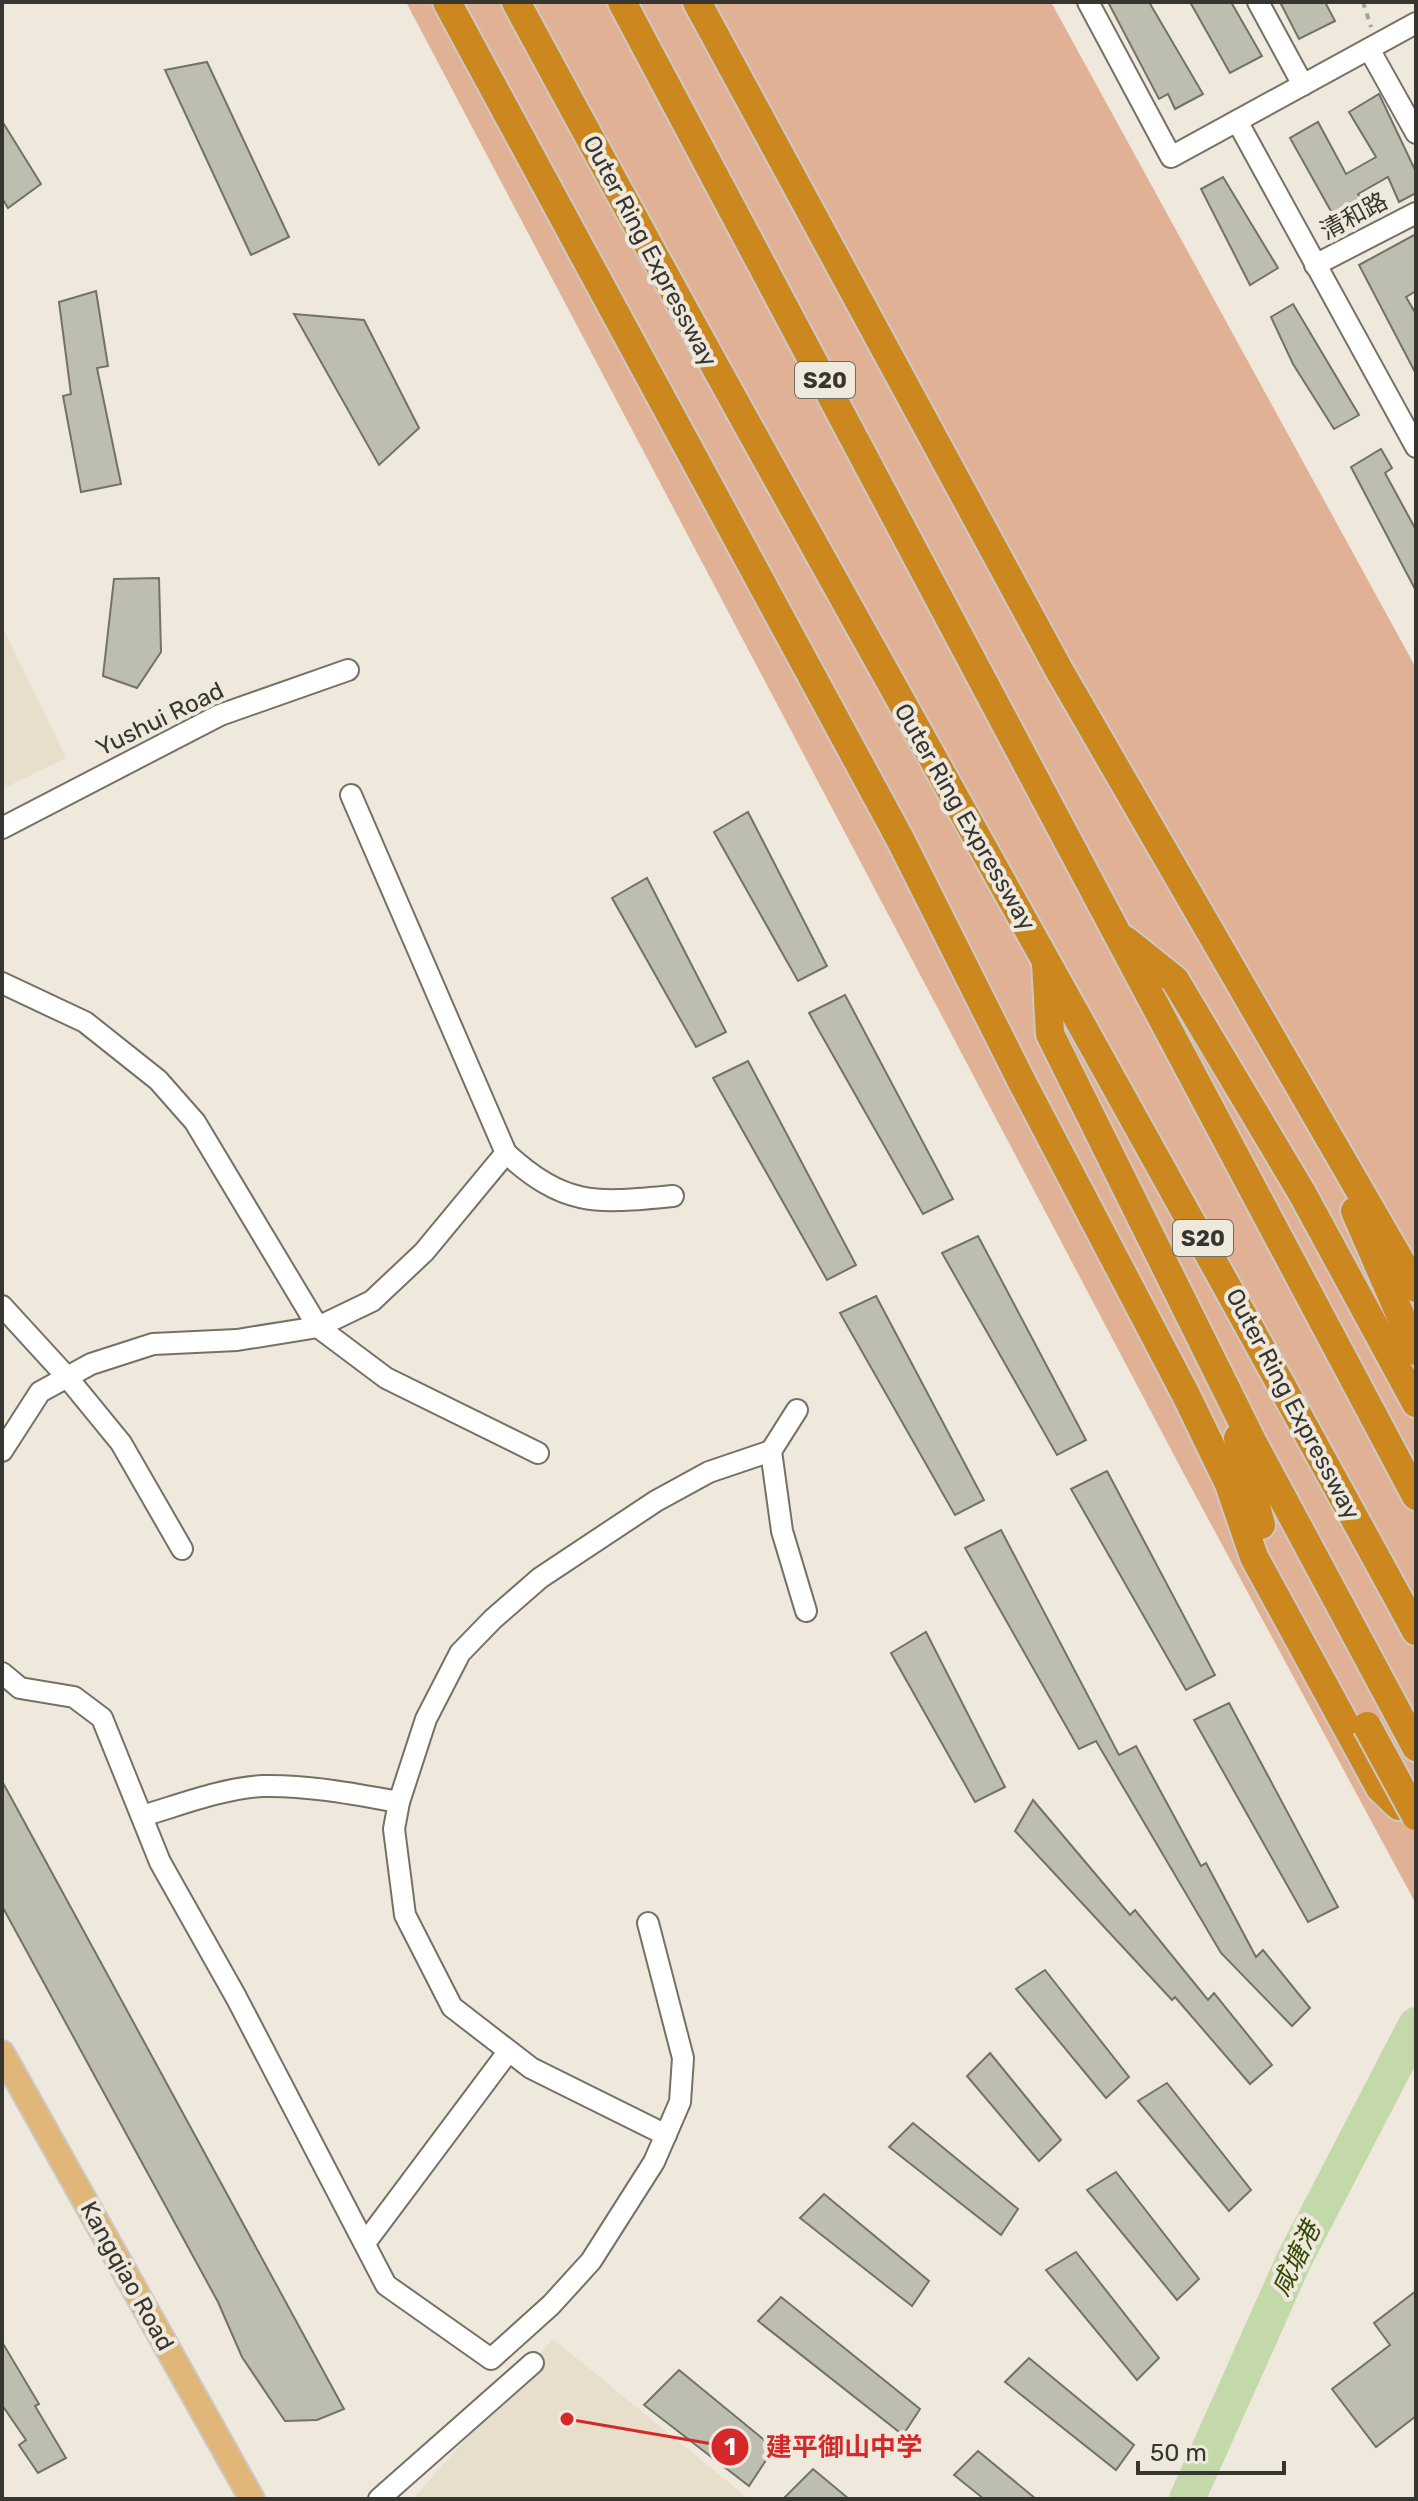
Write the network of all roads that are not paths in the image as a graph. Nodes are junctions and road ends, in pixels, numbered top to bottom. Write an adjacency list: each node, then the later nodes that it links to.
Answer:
1 (447, 2): 36 (highway)
2 (516, 2): 20 (highway, Outer Ring Expressway / S20)
3 (622, 2): 19 (highway, S20)
4 (697, 2): 22 (highway)
5 (1088, 2): 10 (street)
6 (1258, 2): 9 (street)
7 (1416, 23): 8 (street)
8 (1373, 46): 9 (street); 11 (street)
9 (1303, 85): 10 (street)
10 (1237, 121): 13 (street)
11 (1416, 133)
12 (1416, 213): 13 (street, 清和路)
13 (1315, 265): 14 (street)
14 (1408, 414): 15 (street)
15 (1416, 447)
16 (348, 670): 18 (street, Yushui Road)
17 (351, 795): 23 (street)
18 (2, 828)
19 (1116, 933): 31 (highway); 37 (highway, S20)
20 (1046, 958): 30 (highway); 41 (highway, Outer Ring Expressway / S20)
21 (2, 983): 27 (street)
22 (1292, 1076): 25 (highway); 28 (highway)
23 (506, 1153): 24 (street); 27 (street)
24 (673, 1196)
25 (1416, 1288)
26 (2, 1306): 29 (street)
27 (318, 1327): 29 (street); 35 (street)
28 (1416, 1351)
29 (67, 1377): 33 (street); 39 (street)
30 (1223, 1383): 38 (highway); 43 (highway)
31 (1416, 1403)
32 (797, 1410): 34 (street)
33 (2, 1451)
34 (771, 1451): 40 (street); 44 (street)
35 (538, 1453)
36 (1229, 1484): 38 (highway); 45 (highway)
37 (1416, 1496)
38 (1264, 1534): 47 (highway, bridge)
39 (182, 1549)
40 (806, 1611)
41 (1416, 1631)
42 (2, 1673): 46 (street)
43 (1415, 1744)
44 (399, 1802): 46 (street); 49 (street)
45 (1416, 1809)
46 (142, 1816): 52 (street)
47 (1416, 1816)
48 (648, 1923): 51 (street)
49 (508, 2052): 51 (street); 52 (street)
50 (2, 2053): 54 (main road, Kangqiao Road)
51 (666, 2135): 52 (street)
52 (365, 2243)
53 (533, 2363): 55 (street)
54 (252, 2499)
55 (379, 2499)

